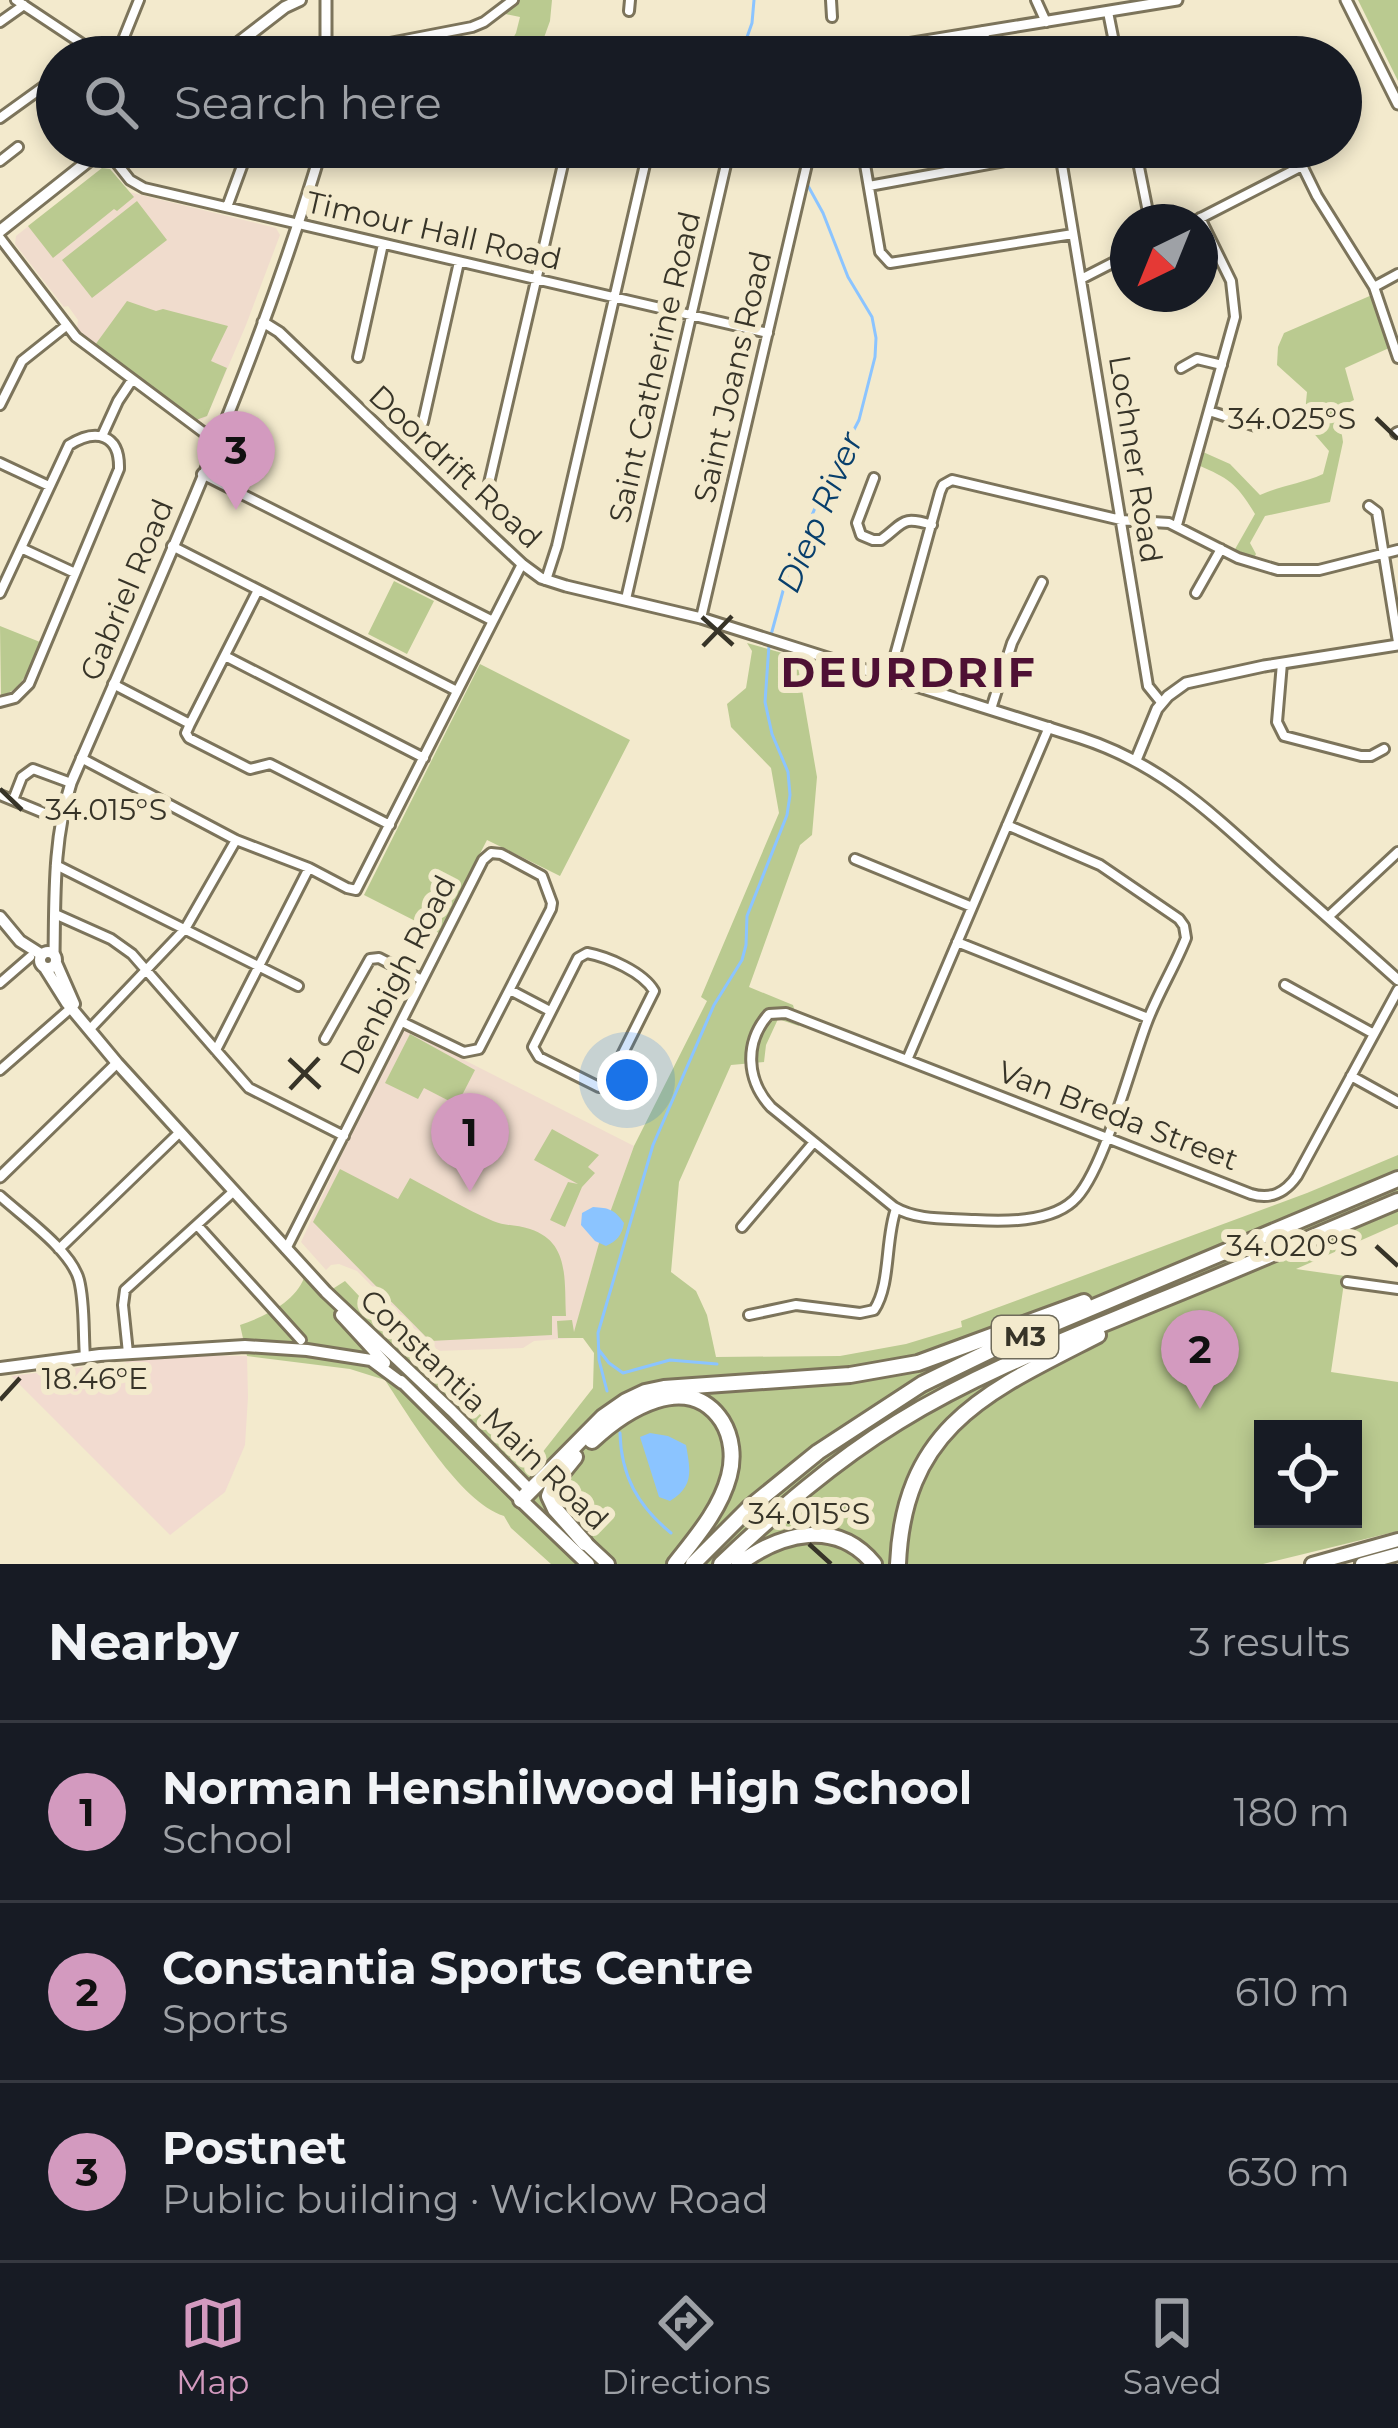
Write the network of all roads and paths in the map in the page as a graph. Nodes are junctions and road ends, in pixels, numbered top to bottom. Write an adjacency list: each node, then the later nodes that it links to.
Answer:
1 (139, 0): 19 (street)
2 (300, 0): 11 (main road)
3 (322, 0): 21 (street)
4 (513, 0): 22 (street)
5 (630, 0): 12 (street)
6 (831, 0): 14 (street)
7 (1036, 0): 16 (street)
8 (1178, 0): 13 (street)
9 (1346, 0): 27 (street)
10 (20, 3): 15 (street); 18 (street)
11 (288, 3): 20 (main road)
12 (629, 11)
13 (1108, 12): 16 (street); 25 (street)
14 (832, 17)
15 (0, 22)
16 (1046, 22): 17 (street)
17 (984, 31): 23 (street); 24 (street)
18 (67, 36)
19 (124, 36)
20 (246, 36)
21 (325, 36)
22 (426, 36)
23 (954, 36)
24 (985, 36)
25 (1113, 36)
26 (36, 92): 28 (street)
27 (1398, 104)
28 (0, 118)
29 (18, 147): 30 (street)
30 (0, 160)
31 (81, 168): 50 (main road)
32 (121, 168): 47 (street, Timour Hall Road)
33 (241, 168): 47 (street)
34 (315, 168): 49 (street, Gabriel Road)
35 (562, 168): 57 (street)
36 (644, 168): 60 (street)
37 (725, 168): 61 (street, Saint Catherine Road)
38 (806, 168): 64 (street, Saint Joans Road)
39 (866, 168): 45 (street)
40 (961, 168): 45 (street)
41 (1062, 168): 51 (street, Lochner Road)
42 (1140, 168): 46 (street)
43 (1298, 168): 48 (street)
44 (1303, 168): 59 (street)
45 (869, 186): 51 (street)
46 (1147, 204)
47 (227, 208): 49 (street, Timour Hall Road)
48 (1218, 209)
49 (297, 224): 52 (street, Timour Hall Road); 62 (street, Gabriel Road)
50 (0, 235): 63 (street)
51 (1073, 235): 58 (street, Lochner Road)
52 (382, 244): 54 (street, Timour Hall Road); 65 (street)
53 (1218, 256): 67 (street)
54 (459, 262): 57 (street, Timour Hall Road); 72 (street)
55 (1110, 265): 58 (street)
56 (1398, 274): 59 (street)
57 (537, 279): 60 (street, Timour Hall Road); 79 (street)
58 (1081, 280): 82 (street, Lochner Road)
59 (1374, 287): 66 (street)
60 (614, 297): 61 (street, Timour Hall Road); 92 (street)
61 (691, 316): 64 (street, Timour Hall Road); 97 (street, Saint Catherine Road)
62 (262, 322): 75 (street, Gabriel Road); 90 (street, Doordrift Road)
63 (66, 326): 69 (street); 70 (street)
64 (768, 333): 98 (street, Saint Joans Road)
65 (358, 357)
66 (1398, 358)
67 (1222, 365): 68 (street); 71 (street)
68 (1181, 368)
69 (132, 380): 74 (street); 75 (street)
70 (0, 405)
71 (1209, 411): 73 (street); 84 (street)
72 (423, 422)
73 (1259, 427)
74 (102, 436): 80 (street); 91 (street)
75 (215, 441): 77 (street, Gabriel Road)
76 (0, 463): 80 (street)
77 (202, 474): 85 (street, Gabriel Road); 99 (street)
78 (874, 478): 83 (street)
79 (489, 483)
80 (49, 486): 86 (street)
81 (1369, 506): 89 (street)
82 (1121, 520): 83 (street); 84 (street); 107 (street, Lochner Road)
83 (932, 525): 103 (street)
84 (1177, 525): 87 (street)
85 (172, 546): 94 (street); 104 (street, Gabriel Road)
86 (20, 548): 91 (street); 95 (street)
87 (1221, 549): 89 (street); 96 (street)
88 (1398, 550): 89 (street)
89 (1384, 554): 100 (street)
90 (522, 564): 92 (street, Doordrift Road); 99 (street)
91 (76, 574): 106 (street)
92 (546, 580): 97 (street, Doordrift Road)
93 (1042, 582): 108 (street)
94 (259, 590): 101 (street); 105 (street)
95 (0, 593)
96 (1196, 593)
97 (626, 598): 98 (street, Doordrift Road)
98 (701, 618): 103 (street, Doordrift Road)
99 (493, 621): 105 (street)
100 (1398, 643): 102 (street)
101 (225, 656): 109 (street); 113 (street)
102 (1282, 663): 107 (street); 111 (street)
103 (889, 676): 108 (street, Doordrift Road)
104 (113, 684): 109 (street); 112 (street, Gabriel Road)
105 (457, 691): 113 (street)
106 (0, 702)
107 (1161, 703): 114 (street)
108 (991, 709): 110 (street, Doordrift Road)
109 (190, 724): 119 (street)
110 (1048, 727): 114 (street, Doordrift Road); 120 (street)
111 (1384, 749)
112 (82, 758): 115 (street, Gabriel Road); 121 (street)
113 (424, 758): 119 (street)
114 (1136, 760): 128 (street, Doordrift Road)
115 (71, 783): 117 (street); 118 (street, Gabriel Road)
116 (0, 795): 117 (street)
117 (13, 800): 118 (street)
118 (61, 820): 124 (street, Gabriel Road)
119 (390, 825): 125 (street)
120 (1006, 825): 126 (street); 144 (street)
121 (236, 840): 125 (street); 130 (street)
122 (1398, 852): 128 (street)
123 (855, 859): 126 (street)
124 (56, 865): 129 (street, Gabriel Road); 130 (street)
125 (309, 868): 133 (street)
126 (971, 907): 131 (street)
127 (0, 917): 132 (main road, Constantia Main Road)
128 (1328, 917): 136 (street, Doordrift Road)
129 (55, 918): 132 (street, Gabriel Road); 134 (street)
130 (185, 929): 133 (street); 134 (street)
131 (957, 942): 144 (street); 150 (street)
132 (45, 959): 137 (street); 143 (main road, Constantia Main Road)
133 (259, 966): 138 (street); 149 (street)
134 (146, 970): 146 (street); 149 (street)
135 (422, 980): 140 (street, Denbigh Road); 145 (street, Denbigh Road); 148 (street)
136 (1398, 980)
137 (0, 983)
138 (298, 986)
139 (1285, 986): 147 (street)
140 (510, 990): 142 (street); 145 (street)
141 (1398, 990): 147 (street, Van Breda Street)
142 (550, 1011): 142 (street)
143 (75, 1012): 146 (main road, Constantia Main Road); 152 (street)
144 (1148, 1018): 157 (street)
145 (402, 1022): 156 (street, Denbigh Road)
146 (89, 1030): 151 (main road, Constantia Main Road)
147 (1374, 1034): 153 (street, Van Breda Street)
148 (325, 1039)
149 (216, 1050): 156 (street)
150 (907, 1060): 157 (street, Van Breda Street); 158 (street, Van Breda Street)
151 (117, 1063): 155 (main road, Constantia Main Road); 159 (street)
152 (0, 1070)
153 (1351, 1076): 154 (street); 157 (street, Van Breda Street)
154 (1398, 1102)
155 (180, 1132): 161 (main road, Constantia Main Road); 167 (street)
156 (344, 1136): 168 (street, Denbigh Road)
157 (1106, 1138): 164 (street)
158 (814, 1142): 164 (street); 166 (street)
159 (0, 1178)
160 (1398, 1179): 170 (highway, M3)
161 (234, 1191): 165 (street); 168 (main road, Constantia Main Road)
162 (0, 1196): 167 (street)
163 (1398, 1201): 173 (highway, M3)
164 (896, 1209): 174 (street)
165 (197, 1225): 175 (street); 177 (street)
166 (742, 1227)
167 (59, 1249): 179 (street)
168 (286, 1249): 172 (main road, Constantia Main Road)
169 (1347, 1282): 171 (street)
170 (1140, 1287): 184 (highway); 191 (highway, M3)
171 (1398, 1289)
172 (326, 1292): 176 (main road, Constantia Main Road); 181 (main road, Constantia Main Road)
173 (1177, 1294): 192 (highway, M3); 195 (highway)
174 (749, 1315)
175 (301, 1340)
176 (374, 1352): 178 (main road); 181 (main road); 182 (main road, Constantia Main Road)
177 (128, 1353): 178 (main road); 179 (main road)
178 (355, 1356): 182 (main road)
179 (85, 1357): 180 (main road)
180 (0, 1368)
181 (404, 1368): 184 (main road, Constantia Main Road)
182 (402, 1383): 184 (main road, Constantia Main Road)
183 (575, 1457): 184 (highway); 186 (highway); 190 (highway)
184 (528, 1498): 186 (main road, Constantia Main Road); 188 (main road, Constantia Main Road)
185 (1398, 1540): 196 (main road)
186 (585, 1543): 189 (main road, Constantia Main Road)
187 (1398, 1554): 197 (main road)
188 (588, 1564)
189 (608, 1564)
190 (675, 1564)
191 (693, 1564)
192 (722, 1564)
193 (739, 1564): 194 (highway)
194 (874, 1564)
195 (898, 1564)
196 (1312, 1564)
197 (1362, 1564)

